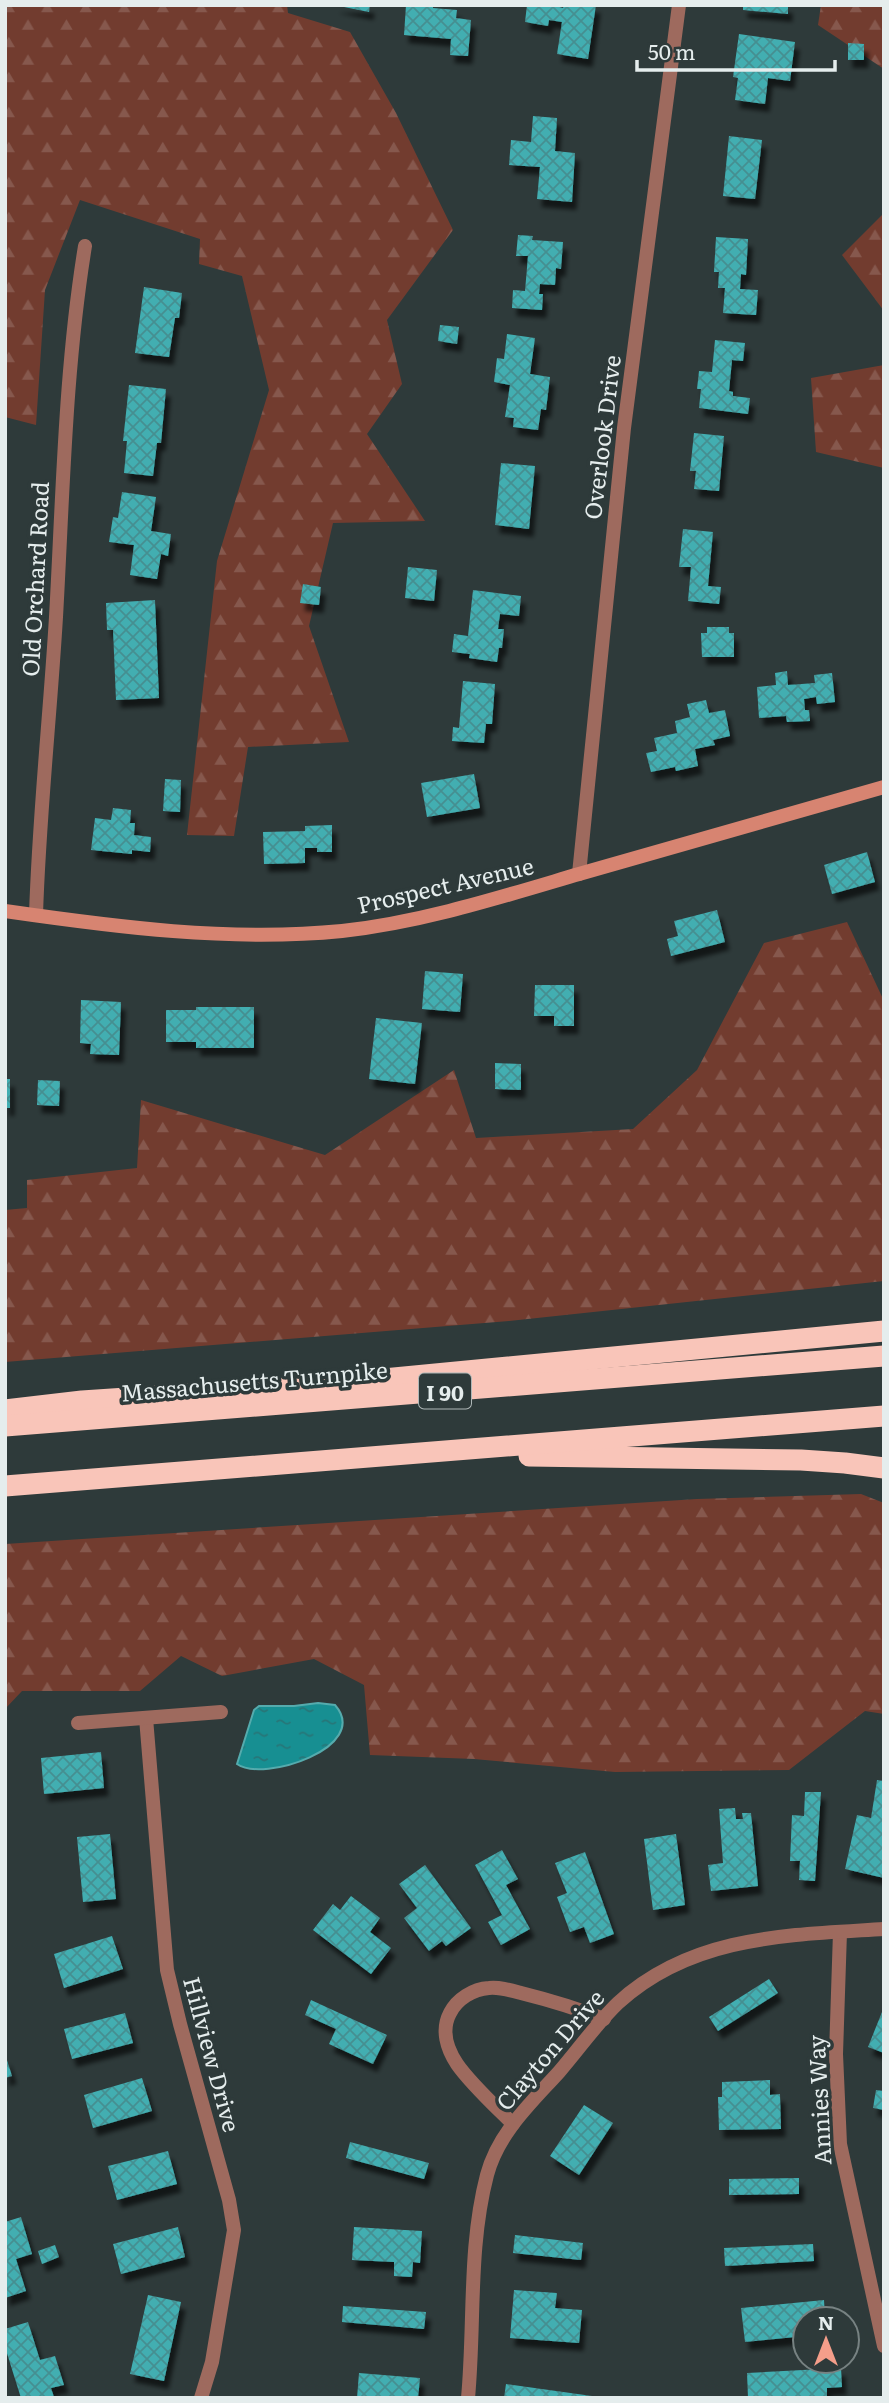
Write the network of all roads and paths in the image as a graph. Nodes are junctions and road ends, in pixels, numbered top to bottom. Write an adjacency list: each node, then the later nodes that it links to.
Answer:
1 (679, 5): 4 (street, Overlook Drive)
2 (85, 246): 6 (street, Old Orchard Road)
3 (884, 787): 4 (street, Prospect Avenue)
4 (579, 874): 6 (street, Prospect Avenue)
5 (5, 911): 6 (street, Prospect Avenue)
6 (36, 915)
7 (884, 1331): 9 (highway)
8 (884, 1356): 11 (highway, Massachusetts Turnpike / I 90)
9 (5, 1410)
10 (884, 1416): 12 (highway)
11 (5, 1426)
12 (397, 1454): 13 (highway); 14 (highway)
13 (884, 1468)
14 (5, 1486)
15 (221, 1712): 16 (street)
16 (146, 1718): 17 (street); 23 (street, Hillview Drive)
17 (78, 1723)
18 (884, 1929): 19 (street, Clayton Drive)
19 (840, 1932): 20 (street, Clayton Drive); 22 (street, Annies Way)
20 (604, 2019): 21 (street, Clayton Drive); 21 (street)
21 (513, 2124): 24 (street, Clayton Drive)
22 (884, 2346)
23 (201, 2398)
24 (468, 2398)

